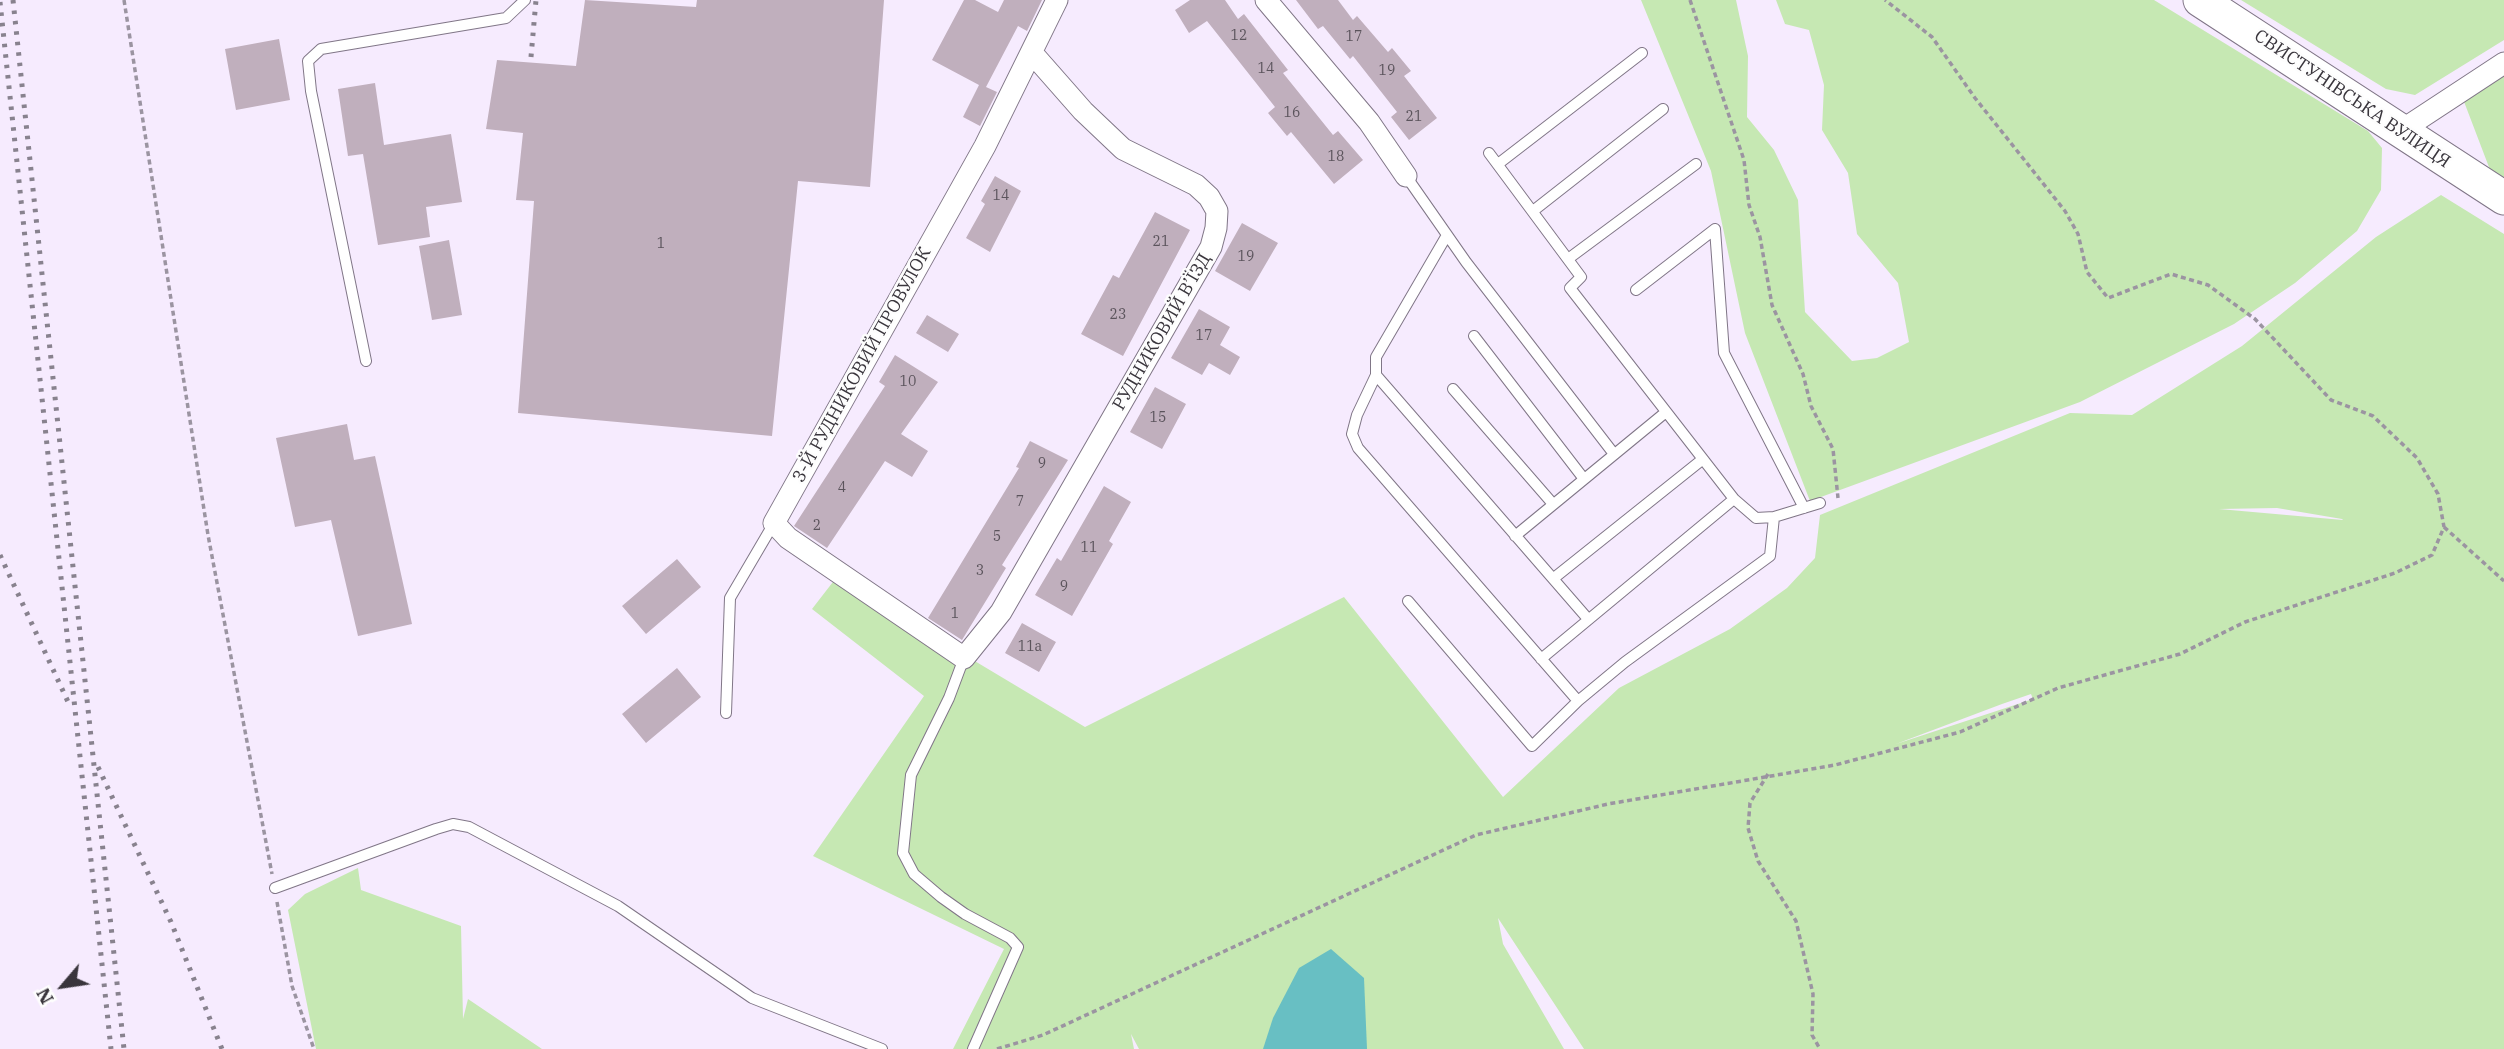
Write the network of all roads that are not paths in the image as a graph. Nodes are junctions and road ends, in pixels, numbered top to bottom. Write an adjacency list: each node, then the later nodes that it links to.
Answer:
1 (525, 0): 20 (lane)
2 (1057, 0): 5 (street, 3-Й РУДНИКОВИЙ ПРОВУЛОК)
3 (2200, 0): 9 (main road, СВИСТУНІВСЬКА ВУЛИЦЯ)
4 (1269, 1): 13 (street)
5 (1032, 53): 32 (street, 3-Й РУДНИКОВИЙ ПРОВУЛОК); 37 (street, РУДНИКОВИЙ В’ЇЗД)
6 (1642, 54): 12 (lane)
7 (2504, 62): 9 (street)
8 (1663, 108): 15 (lane)
9 (2399, 132): 14 (main road, СВИСТУНІВСЬКА ВУЛИЦЯ)
10 (1489, 153): 12 (lane)
11 (1696, 163): 17 (lane)
12 (1498, 164): 15 (lane)
13 (1406, 176): 16 (lane)
14 (2504, 198)
15 (1533, 211): 17 (lane)
16 (1447, 234): 21 (lane); 24 (lane)
17 (1568, 259): 23 (lane)
18 (1636, 290): 30 (lane)
19 (1474, 336): 26 (lane)
20 (366, 361)
21 (1376, 375): 33 (lane); 38 (lane)
22 (1453, 389): 29 (lane)
23 (1666, 412): 24 (lane); 25 (lane)
24 (1614, 454): 26 (lane)
25 (1703, 459): 27 (lane); 34 (lane)
26 (1584, 479): 29 (lane)
27 (1734, 499): 31 (lane); 36 (lane)
28 (1820, 503): 30 (lane)
29 (1553, 504): 33 (lane)
30 (1804, 508): 31 (lane)
31 (1774, 517): 39 (lane)
32 (774, 523): 37 (street); 40 (lane)
33 (1515, 536): 34 (lane)
34 (1554, 578): 36 (lane)
35 (1408, 601): 39 (lane)
36 (1588, 619): 38 (lane)
37 (964, 658): 43 (lane)
38 (1541, 659): 39 (lane)
39 (1578, 701)
40 (726, 713)
41 (275, 888): 42 (lane)
42 (882, 1049)
43 (973, 1049)

